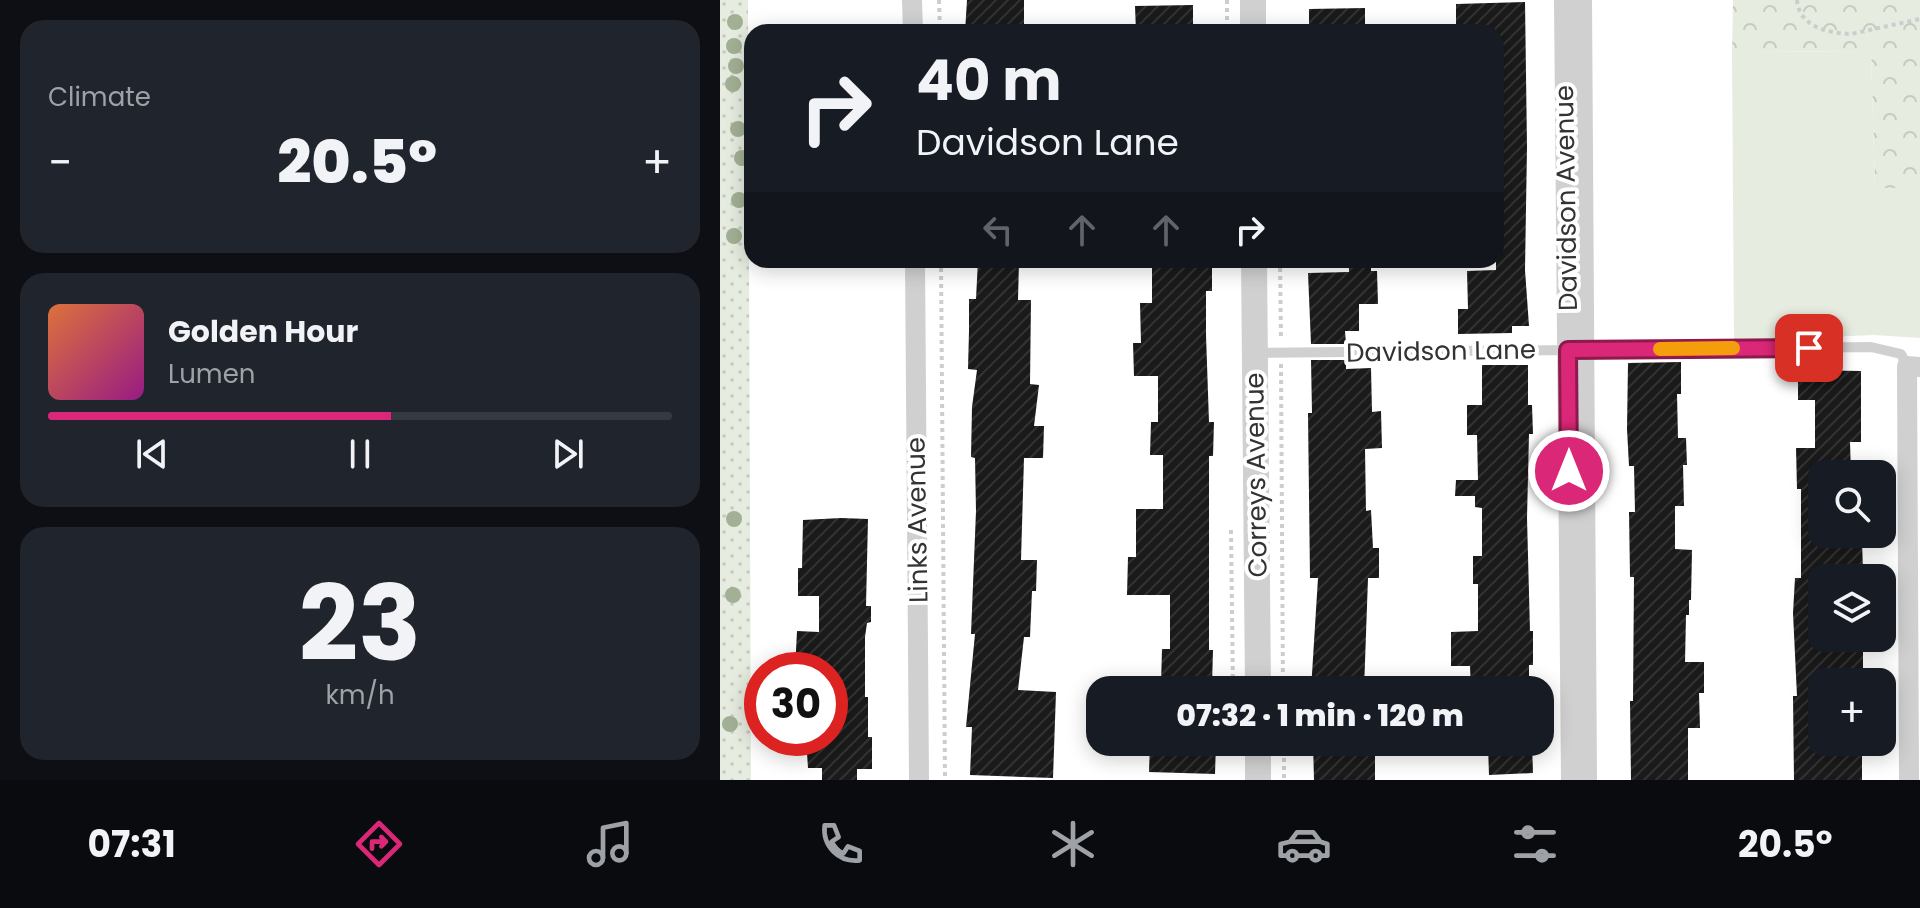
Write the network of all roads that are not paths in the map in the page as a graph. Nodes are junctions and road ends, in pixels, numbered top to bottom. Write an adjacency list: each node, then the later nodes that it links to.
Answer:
1 (912, 0): 5 (street)
2 (1253, 0): 6 (street)
3 (1564, 0): 9 (street, Davidson Avenue)
4 (1582, 0): 9 (street, Davidson Avenue)
5 (913, 24)
6 (1253, 24)
7 (915, 268): 14 (street, Links Avenue)
8 (1255, 268): 10 (street, Correys Avenue)
9 (1576, 350): 10 (lane, Davidson Lane); 11 (lane, Davidson Lane); 16 (street, Davidson Avenue); 17 (street, Davidson Avenue)
10 (1268, 353): 12 (street, Correys Avenue)
11 (1913, 367): 18 (street)
12 (1258, 676)
13 (1258, 756): 15 (street)
14 (919, 780)
15 (1258, 780)
16 (1571, 780)
17 (1587, 780)
18 (1909, 780)

